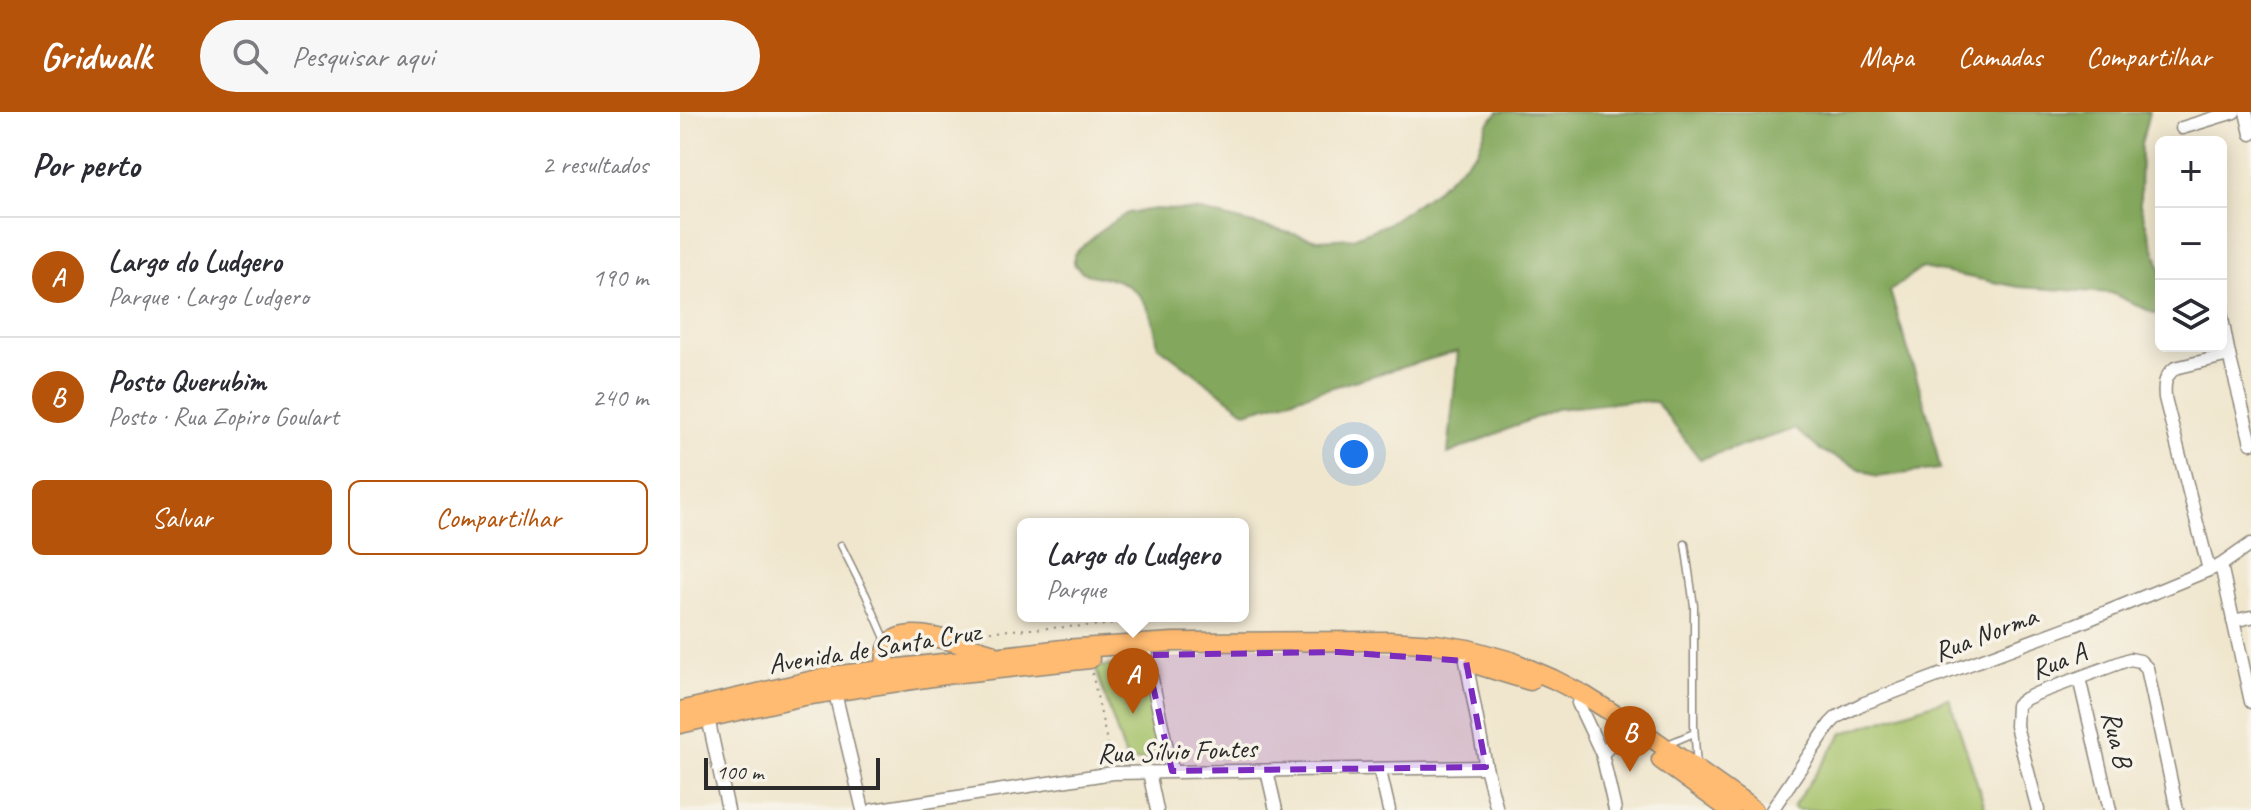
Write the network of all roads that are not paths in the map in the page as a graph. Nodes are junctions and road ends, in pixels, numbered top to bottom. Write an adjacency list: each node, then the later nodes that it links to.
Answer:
1 (2234, 112): 4 (street)
2 (2246, 112): 3 (street)
3 (2251, 134)
4 (2184, 136)
5 (2227, 344): 6 (street)
6 (2229, 355): 7 (street); 11 (street)
7 (2251, 443)
8 (1685, 544): 27 (lane)
9 (2251, 544): 11 (street, Rua Norma)
10 (841, 545): 15 (lane)
11 (2215, 567): 13 (street); 49 (street, Rua Norma)
12 (2251, 617): 13 (street)
13 (2233, 621): 22 (street)
14 (1146, 643): 16 (main road, Avenida de Santa Cruz); 17 (main road, Avenida de Santa Cruz); 20 (main road, Avenida de Santa Cruz); 29 (main road, Avenida de Santa Cruz); 32 (street)
15 (888, 646): 16 (main road); 18 (main road)
16 (1010, 655): 18 (main road, Avenida de Santa Cruz)
17 (1466, 661): 23 (main road, Avenida de Santa Cruz); 31 (street)
18 (887, 668): 20 (main road); 24 (main road, Avenida de Santa Cruz)
19 (2079, 678): 50 (street, Rua A); 51 (street, Rua B); 52 (street, Rua A)
20 (905, 682): 21 (main road, Avenida de Santa Cruz)
21 (835, 693): 25 (main road, Avenida de Santa Cruz); 39 (street)
22 (2251, 702)
23 (1578, 703): 28 (main road, Avenida de Santa Cruz); 30 (street)
24 (680, 711)
25 (708, 718): 26 (main road, Avenida de Santa Cruz); 38 (street)
26 (680, 724)
27 (1694, 733): 29 (lane); 35 (lane)
28 (1632, 739): 30 (street); 47 (main road, Avenida de Santa Cruz)
29 (1664, 747): 35 (main road, Avenida de Santa Cruz)
30 (1602, 754): 46 (street)
31 (1486, 767): 34 (street, Rua Sílvio Fontes); 45 (street)
32 (1172, 771): 33 (street, Rua Sílvio Fontes); 36 (street, Rua Sílvio Fontes)
33 (1267, 771): 34 (street, Rua Sílvio Fontes); 43 (street)
34 (1380, 771): 44 (street)
35 (1698, 771): 48 (main road, Avenida de Santa Cruz)
36 (1149, 772): 37 (street, Rua Sílvio Fontes); 42 (street)
37 (977, 794): 40 (street, Rua Sílvio Fontes); 41 (street)
38 (728, 810)
39 (863, 810)
40 (873, 810)
41 (981, 810)
42 (1157, 810)
43 (1276, 810)
44 (1389, 810)
45 (1497, 810)
46 (1615, 810)
47 (1730, 810)
48 (1754, 810)
49 (1772, 810)
50 (2038, 810)
51 (2110, 810)
52 (2177, 810)

